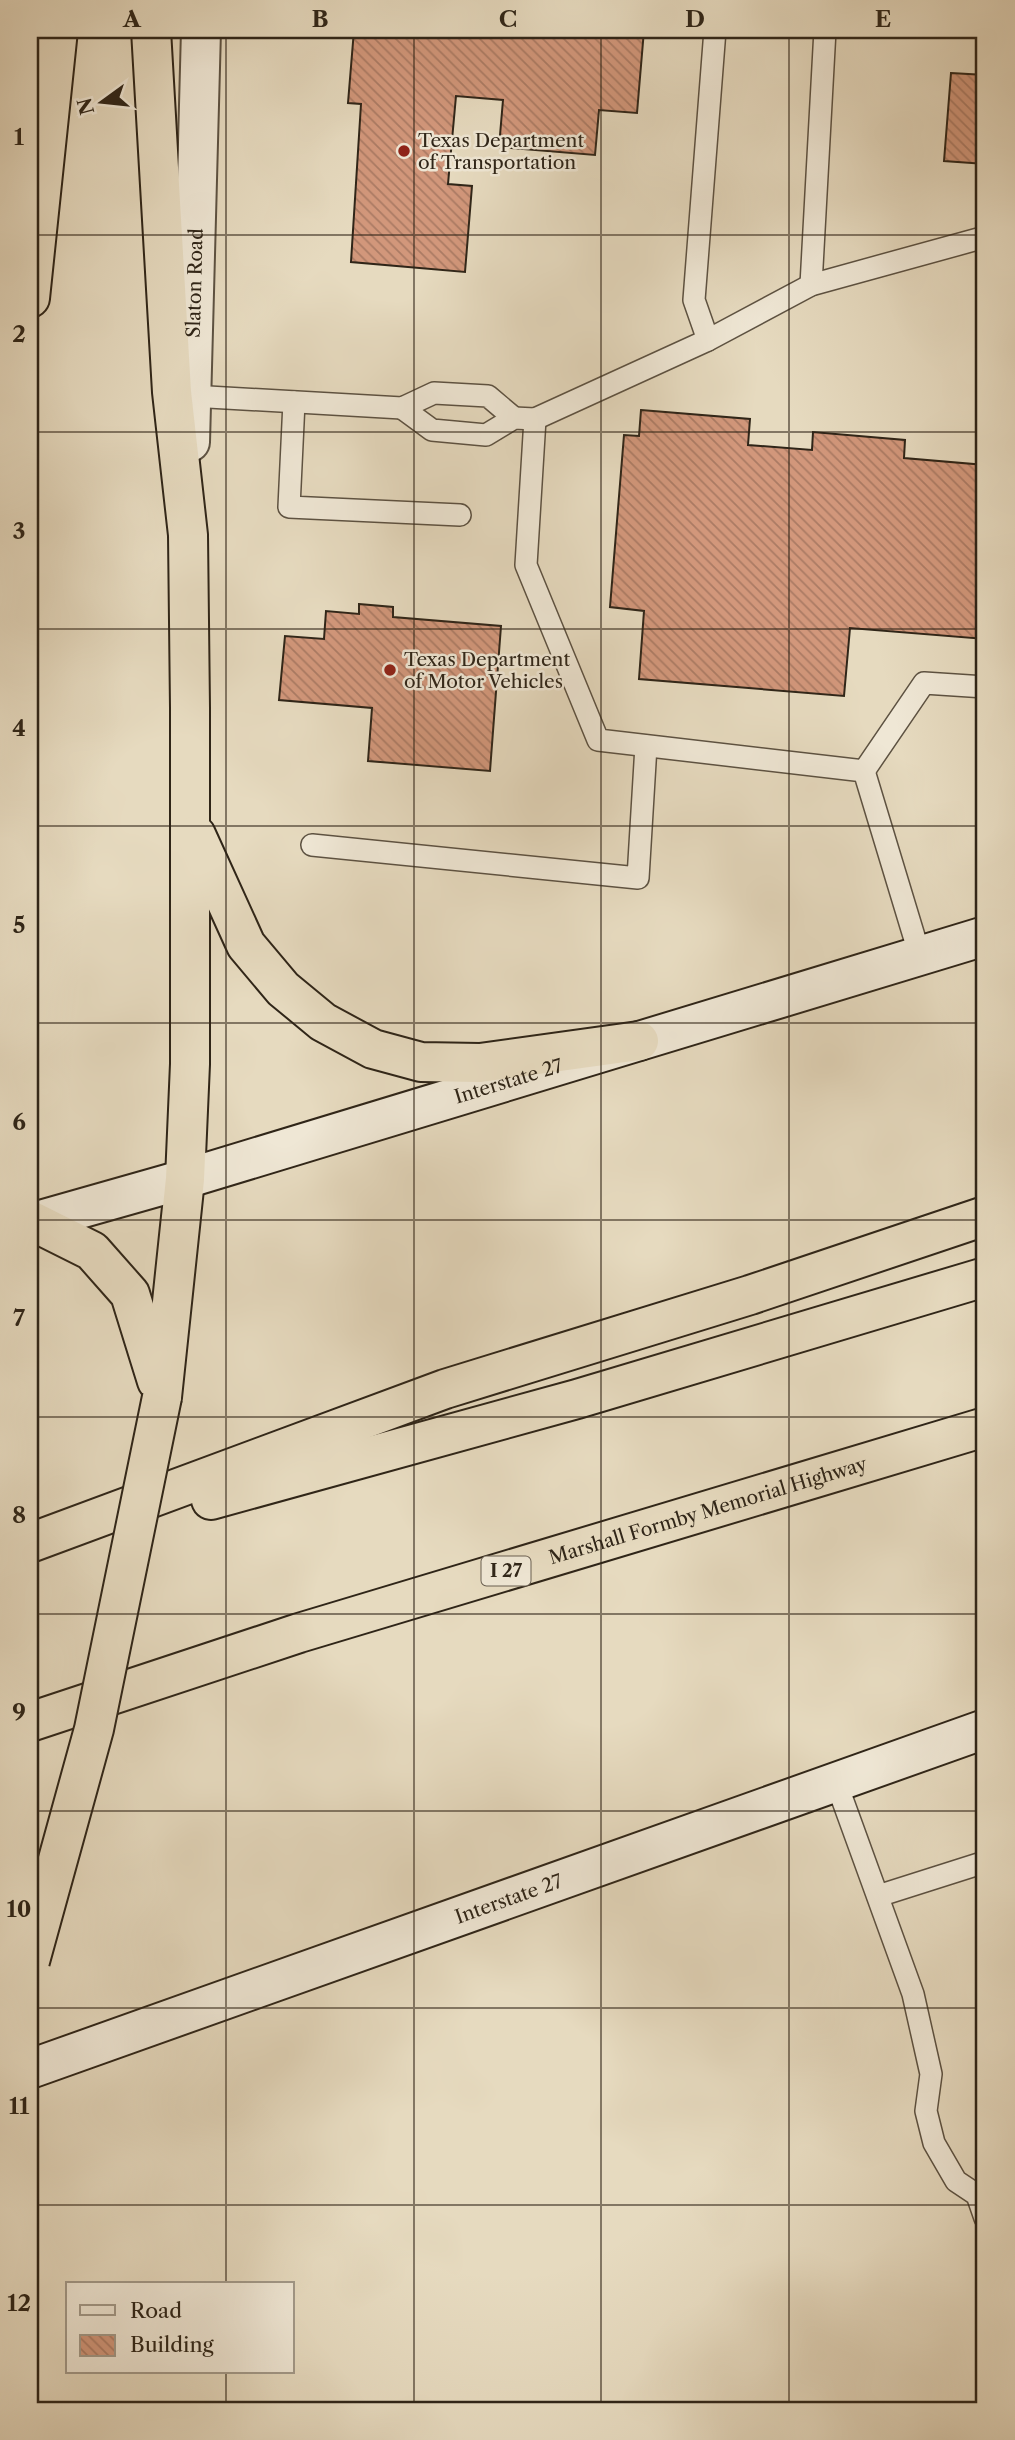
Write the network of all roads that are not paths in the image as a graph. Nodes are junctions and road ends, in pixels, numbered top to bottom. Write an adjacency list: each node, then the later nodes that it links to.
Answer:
1 (58, 30): 8 (highway)
2 (151, 30): 16 (highway)
3 (201, 30): 10 (main road, Slaton Road)
4 (715, 30): 9 (lane)
5 (825, 30): 7 (lane)
6 (985, 237): 7 (lane)
7 (811, 285): 9 (lane)
8 (30, 298)
9 (708, 340): 14 (lane)
10 (191, 396): 11 (lane); 16 (main road, Slaton Road)
11 (294, 402): 12 (lane); 15 (lane)
12 (402, 408): 13 (lane); 13 (lane)
13 (514, 418): 14 (lane)
14 (535, 419): 18 (lane)
15 (460, 514)
16 (188, 535): 20 (highway)
17 (985, 687): 19 (lane)
18 (646, 746): 19 (lane); 21 (lane)
19 (864, 771): 23 (lane)
20 (191, 823): 24 (highway); 25 (highway)
21 (312, 845)
22 (985, 936): 23 (main road, Interstate 27)
23 (920, 956): 24 (main road, Interstate 27)
24 (639, 1041): 25 (main road, Interstate 27)
25 (185, 1179): 27 (main road, Interstate 27); 29 (highway)
26 (985, 1216): 31 (highway)
27 (32, 1222): 29 (highway)
28 (985, 1277): 32 (highway)
29 (162, 1397): 38 (highway, bridge)
30 (985, 1427): 33 (highway, Marshall Formby Memorial Highway / I 27)
31 (30, 1543)
32 (30, 1550)
33 (30, 1722)
34 (985, 1729): 35 (main road, Interstate 27)
35 (836, 1783): 37 (lane); 39 (main road, Interstate 27)
36 (985, 1862): 37 (lane)
37 (878, 1896): 40 (lane)
38 (30, 1961)
39 (30, 2069)
40 (985, 2218)

